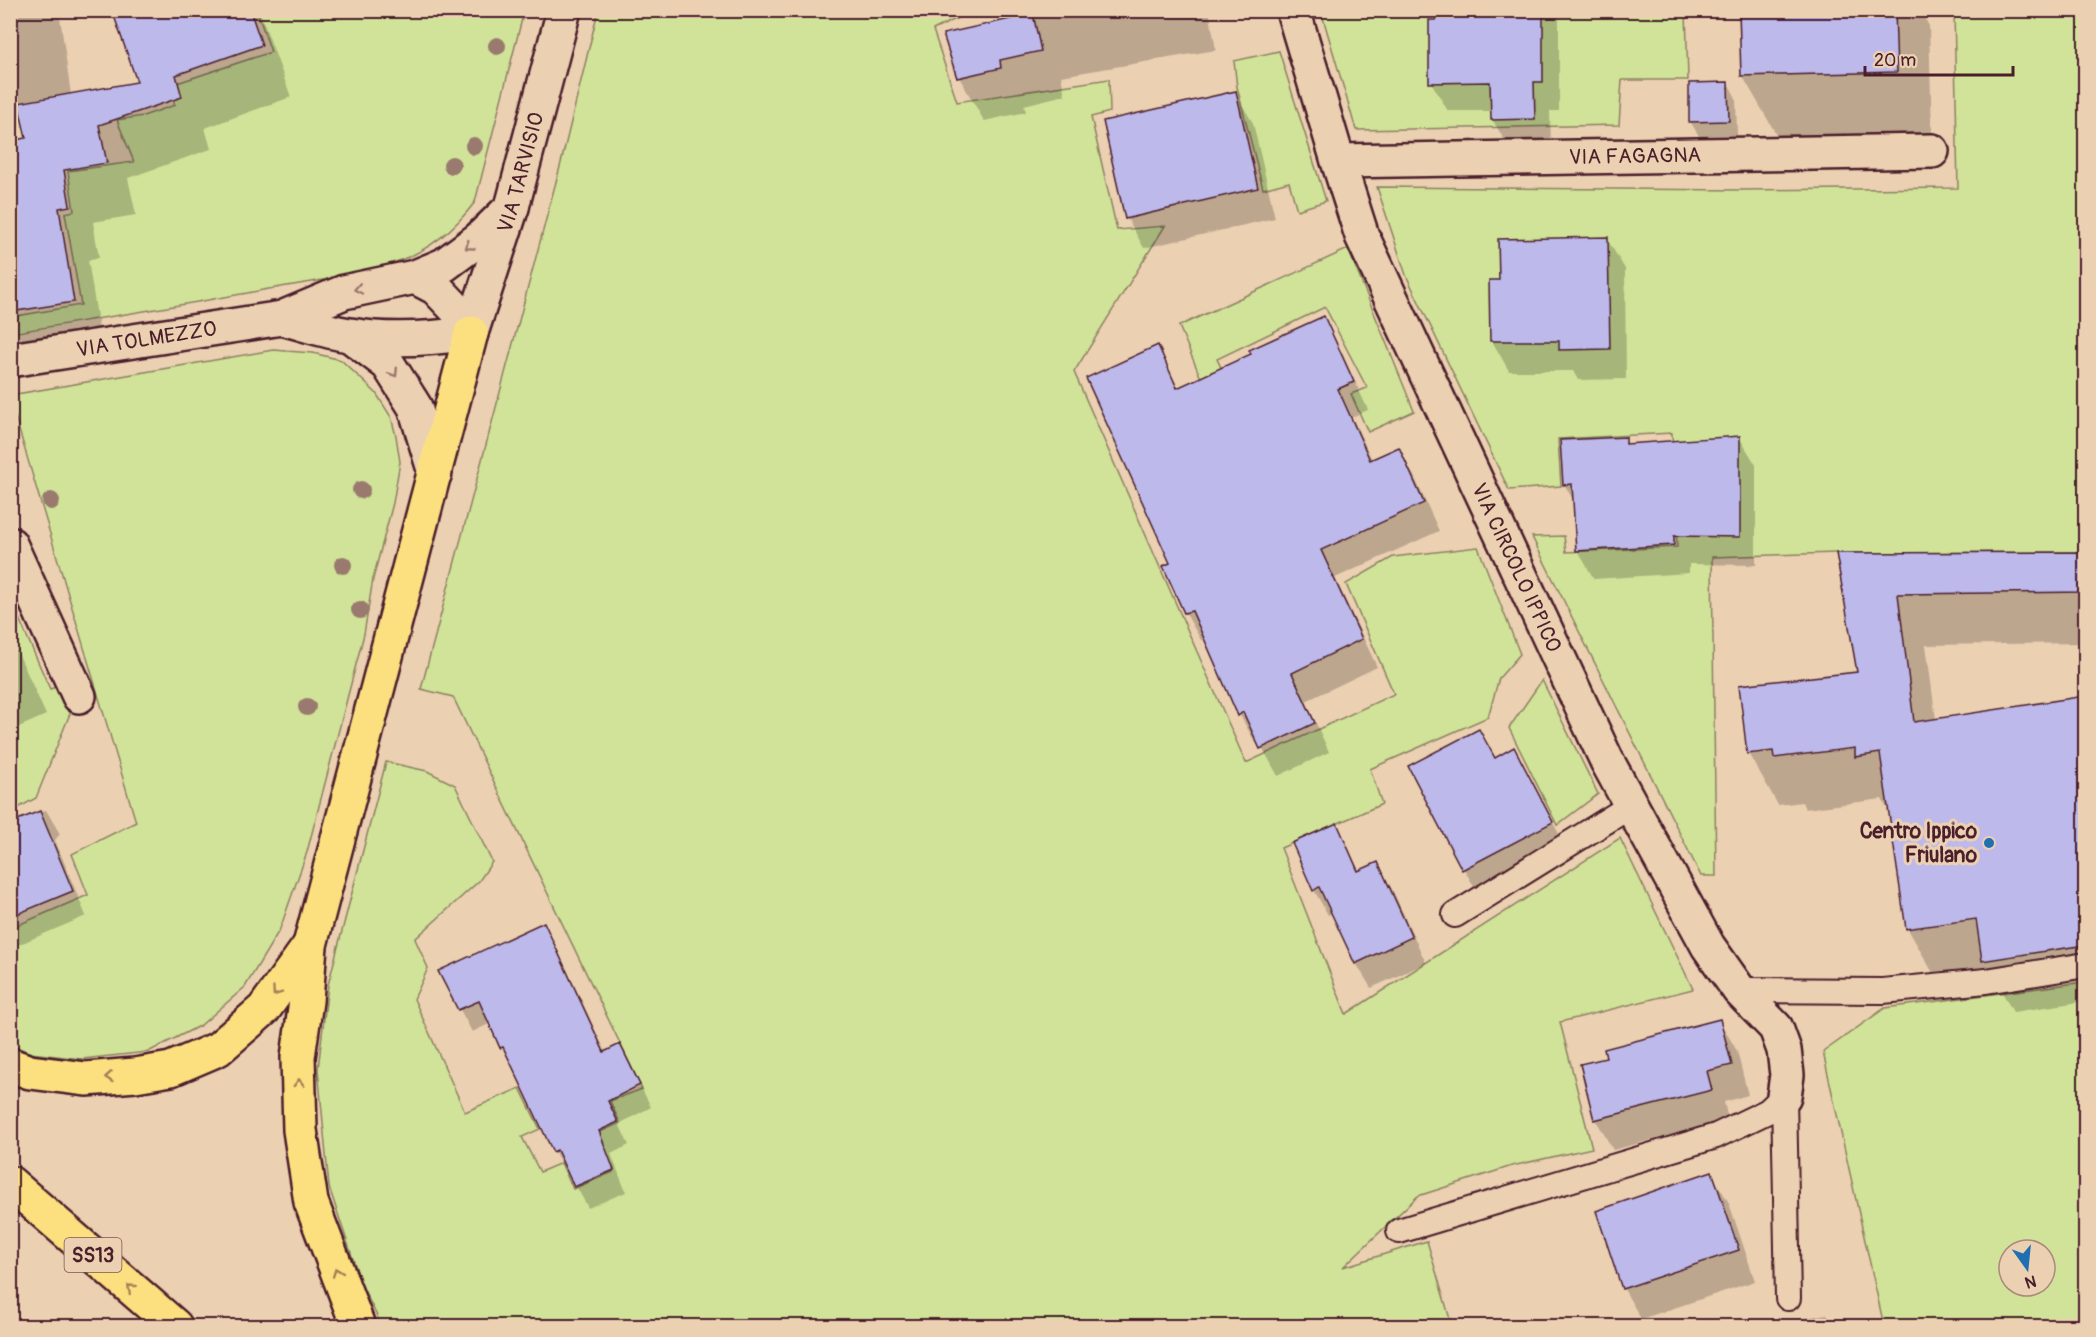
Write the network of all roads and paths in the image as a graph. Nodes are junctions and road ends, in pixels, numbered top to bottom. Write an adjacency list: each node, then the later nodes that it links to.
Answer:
1 (564, 10): 5 (street, VIA TARVISIO)
2 (1293, 10): 4 (street, VIA CIRCOLO IPPICO)
3 (1932, 151): 4 (street, VIA FAGAGNA)
4 (1338, 161): 14 (street, VIA CIRCOLO IPPICO)
5 (512, 207): 6 (street, VIA TOLMEZZO, one-way to 6); 8 (street, VIA TARVISIO)
6 (415, 277): 7 (street, VIA TOLMEZZO, one-way to 7); 8 (street)
7 (282, 318): 9 (street, VIA TOLMEZZO); 10 (street, VIA TOLMEZZO)
8 (471, 333): 9 (street, VIA TOLMEZZO); 11 (highway)
9 (350, 335): 11 (street, VIA TOLMEZZO, one-way to 11)
10 (10, 360)
11 (435, 474): 16 (highway)
12 (10, 544): 13 (street)
13 (79, 696)
14 (1632, 805): 15 (lane); 18 (street, VIA CIRCOLO IPPICO)
15 (1455, 915)
16 (310, 945): 19 (highway, one-way to 19); 25 (highway, one-way to 16)
17 (2085, 965): 18 (lane)
18 (1739, 990): 20 (street, VIA CIRCOLO IPPICO)
19 (10, 1065)
20 (1784, 1096): 22 (lane); 23 (lane)
21 (10, 1183): 24 (highway, SS13, one-way to 21)
22 (1400, 1231)
23 (1788, 1298)
24 (174, 1326)
25 (358, 1326)

